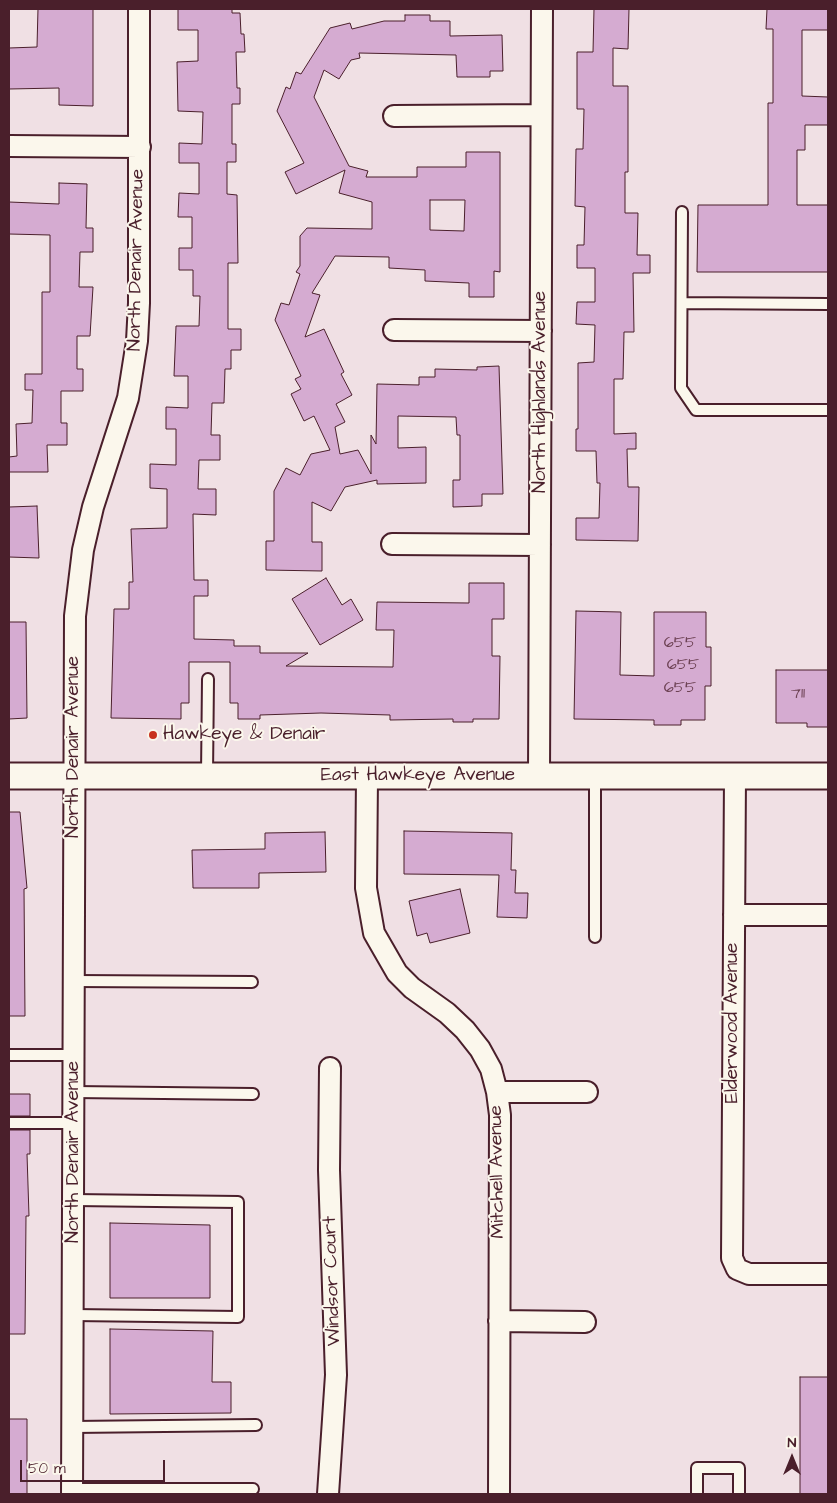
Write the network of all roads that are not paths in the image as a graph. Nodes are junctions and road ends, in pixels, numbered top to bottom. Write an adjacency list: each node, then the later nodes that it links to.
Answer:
1 (139, 9): 6 (street, North Denair Avenue)
2 (542, 9): 4 (street, North Highlands Avenue)
3 (394, 116): 4 (street)
4 (541, 116): 11 (street, North Highlands Avenue)
5 (9, 146): 6 (street)
6 (140, 147): 17 (street, North Denair Avenue)
7 (682, 212): 8 (lane)
8 (682, 303): 9 (lane); 12 (lane)
9 (828, 304)
10 (394, 330): 11 (street)
11 (541, 331): 14 (street, North Highlands Avenue)
12 (828, 410)
13 (392, 544): 14 (street)
14 (540, 545): 19 (street, North Highlands Avenue)
15 (208, 679): 18 (lane)
16 (9, 776): 17 (street, East Hawkeye Avenue)
17 (74, 776): 18 (street, East Hawkeye Avenue); 27 (street, North Denair Avenue)
18 (207, 776): 23 (street, East Hawkeye Avenue)
19 (540, 776): 20 (street, East Hawkeye Avenue); 23 (street, East Hawkeye Avenue)
20 (594, 776): 21 (street, East Hawkeye Avenue); 26 (lane)
21 (735, 776): 22 (street, East Hawkeye Avenue); 25 (street, Elderwood Avenue)
22 (828, 776)
23 (367, 777): 33 (street, Mitchell Avenue)
24 (828, 915): 25 (street)
25 (734, 916): 39 (street, Elderwood Avenue)
26 (595, 937)
27 (74, 981): 28 (lane); 30 (street, North Denair Avenue)
28 (252, 982)
29 (9, 1055): 30 (lane)
30 (74, 1055): 32 (street, North Denair Avenue)
31 (330, 1068): 47 (street, Windsor Court)
32 (74, 1092): 35 (lane); 37 (street, North Denair Avenue)
33 (497, 1092): 34 (street); 41 (street, Mitchell Avenue)
34 (587, 1092)
35 (253, 1094)
36 (9, 1123): 37 (lane)
37 (74, 1123): 38 (street, North Denair Avenue)
38 (74, 1200): 40 (street, North Denair Avenue); 40 (lane)
39 (828, 1274)
40 (73, 1315): 44 (street, North Denair Avenue)
41 (499, 1321): 42 (street); 48 (street, Mitchell Avenue)
42 (585, 1322)
43 (256, 1425): 44 (lane)
44 (73, 1427): 46 (street, North Denair Avenue)
45 (253, 1489): 46 (lane)
46 (72, 1492)
47 (328, 1494)
48 (499, 1494)
49 (697, 1494): 50 (lane)
50 (739, 1494)

